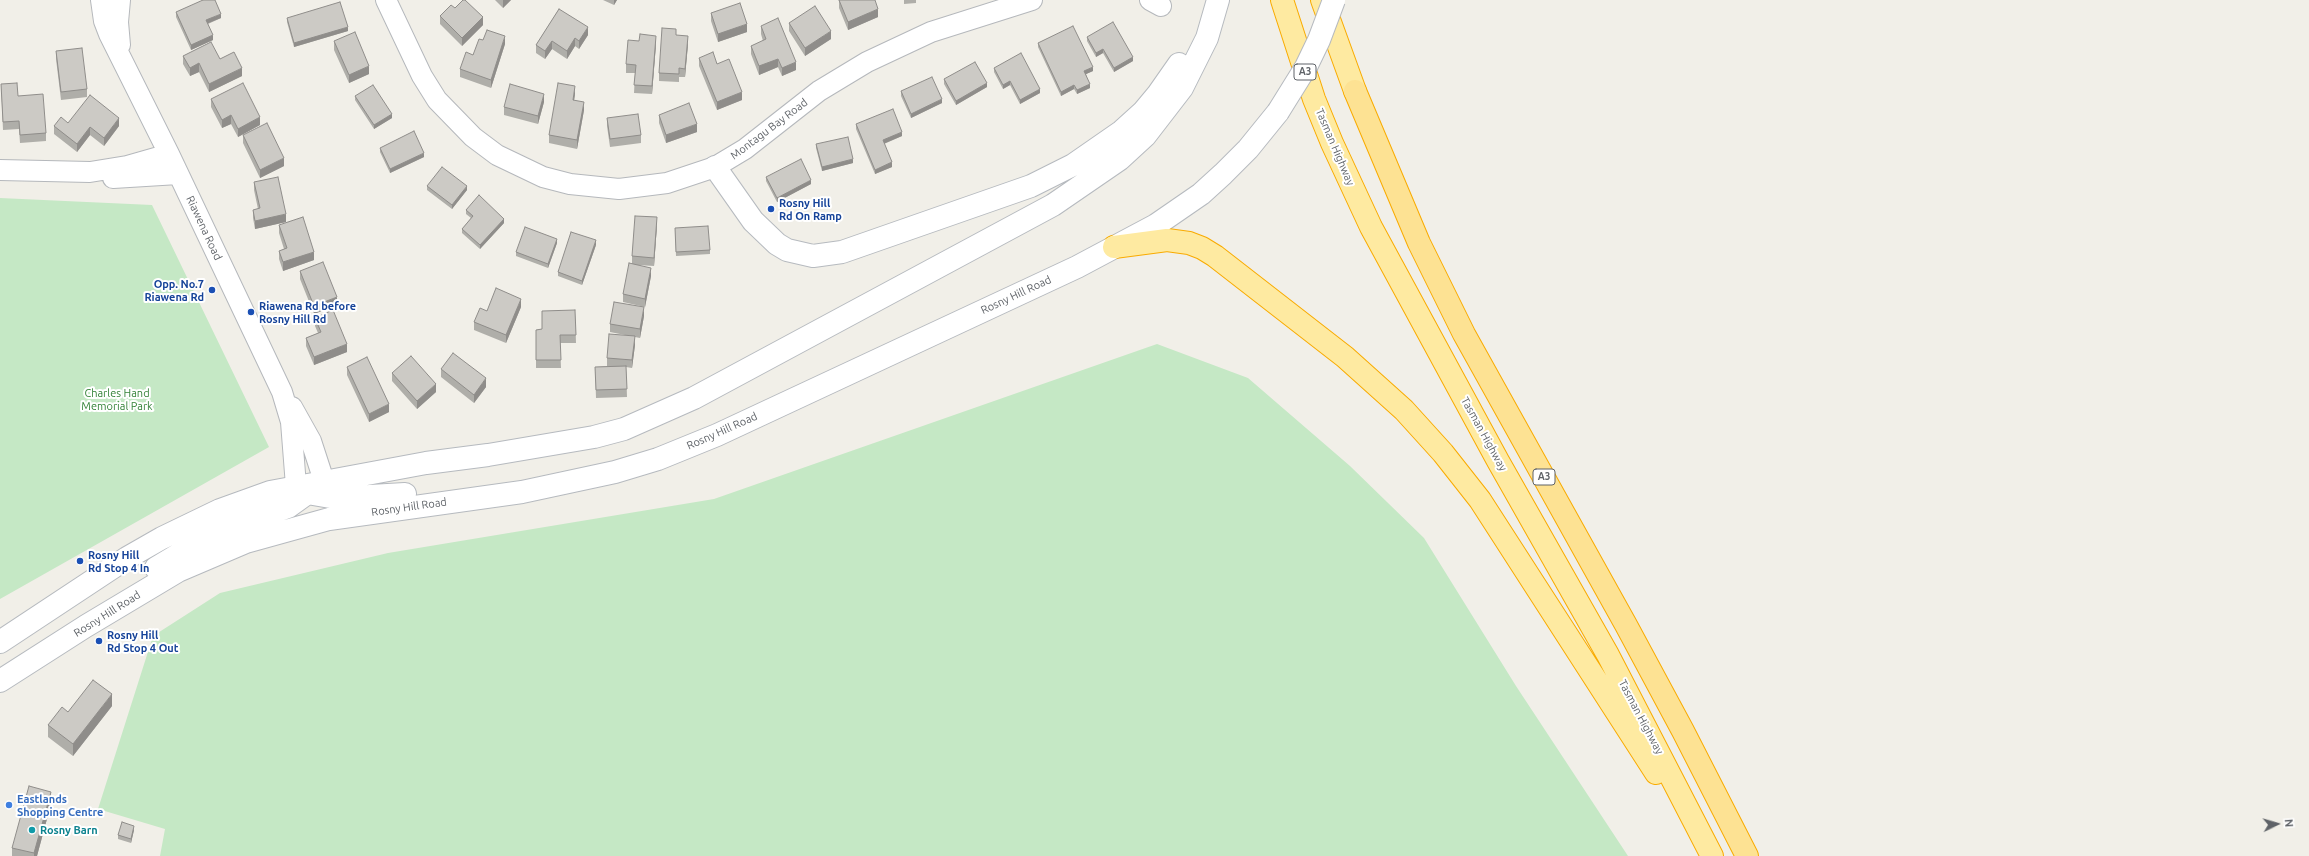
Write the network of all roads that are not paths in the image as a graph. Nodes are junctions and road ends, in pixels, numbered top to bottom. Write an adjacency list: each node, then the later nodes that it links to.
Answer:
1 (101, 0): 10 (street, Riawena Road)
2 (120, 0): 10 (street, Riawena Road)
3 (386, 0): 12 (street, Montagu Bay Road)
4 (1032, 0): 12 (street, Montagu Bay Road)
5 (1210, 0): 12 (main road)
6 (1218, 0): 18 (main road)
7 (1282, 0): 24 (highway, Tasman Highway / A3)
8 (1322, 0): 25 (highway, A3)
9 (1334, 0): 16 (main road, Rosny Hill Road, bridge)
10 (126, 64): 11 (street, Riawena Road)
11 (169, 154): 14 (street); 15 (street, Riawena Road)
12 (715, 167)
13 (0, 170): 14 (street)
14 (64, 172): 15 (street)
15 (178, 174): 17 (street, Riawena Road)
16 (1114, 247): 19 (main road, Rosny Hill Road); 23 (highway)
17 (282, 392): 18 (street, Riawena Road); 18 (street, Riawena Road)
18 (309, 486): 19 (main road); 20 (main road); 21 (main road)
19 (512, 493): 20 (main road, Rosny Hill Road)
20 (86, 626): 22 (main road, Rosny Hill Road)
21 (0, 642)
22 (0, 681)
23 (1706, 856)
24 (1712, 856)
25 (1747, 856)

